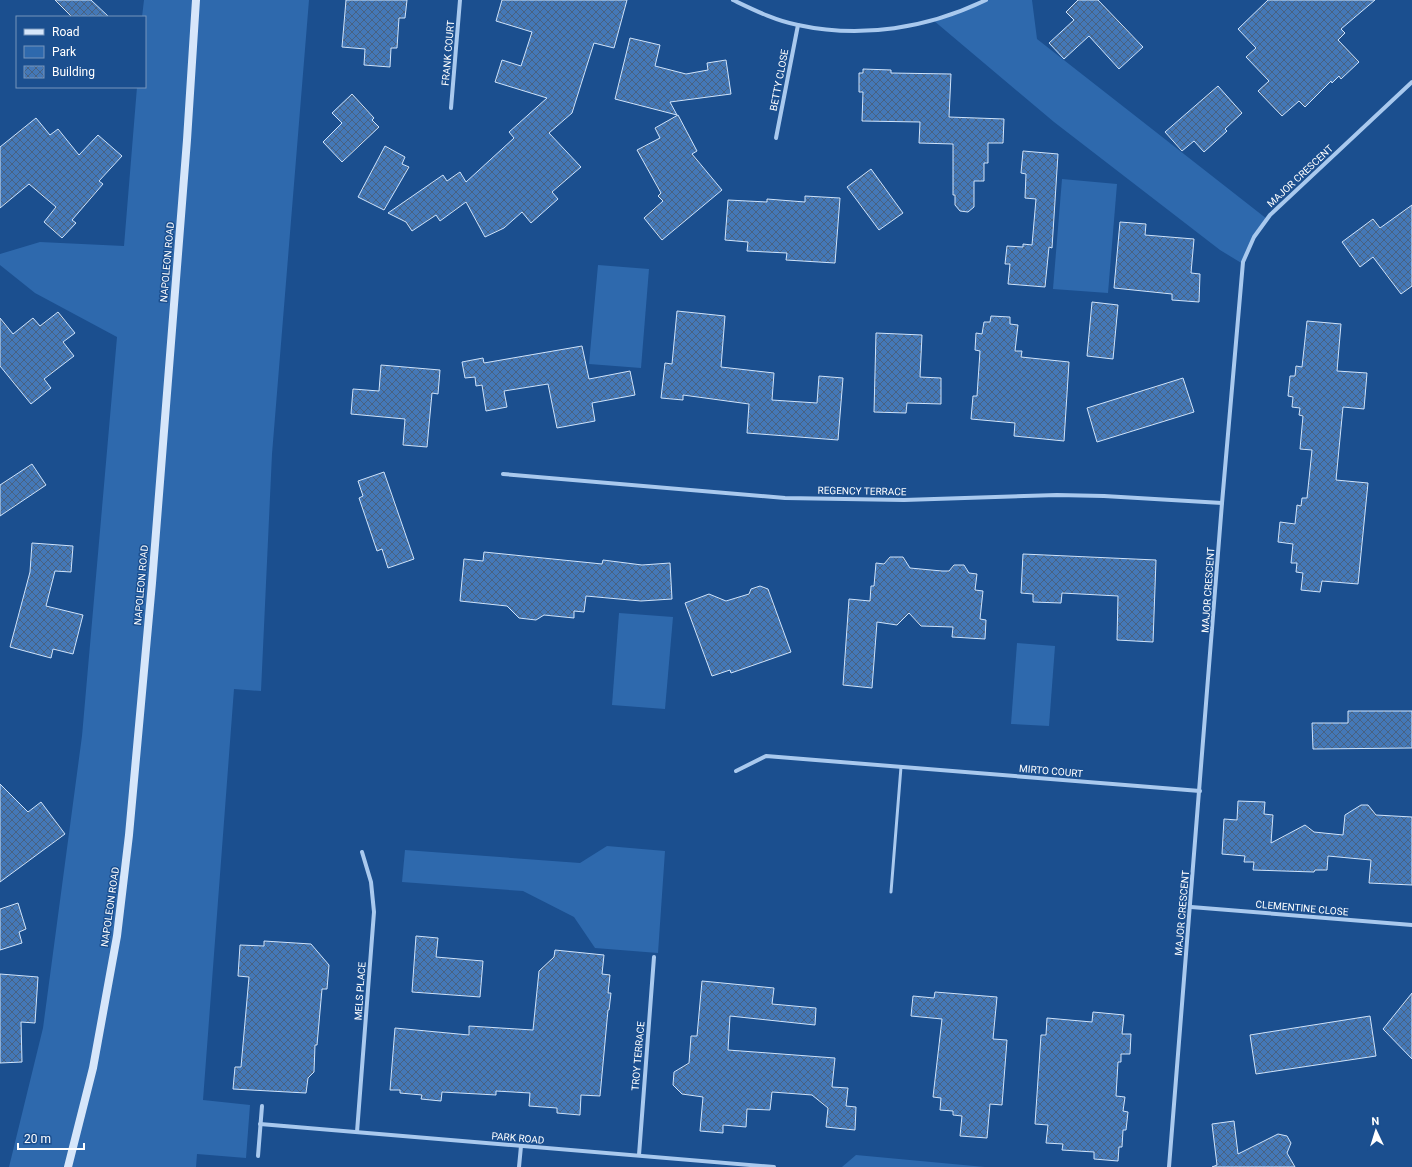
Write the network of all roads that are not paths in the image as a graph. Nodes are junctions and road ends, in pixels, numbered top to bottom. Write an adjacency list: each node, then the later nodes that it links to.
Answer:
1 (196, 0): 25 (main road, NAPOLEON ROAD)
2 (460, 0): 7 (street, FRANK COURT)
3 (732, 0): 5 (street)
4 (986, 0): 5 (street)
5 (798, 25): 8 (street, BETTY CLOSE)
6 (1412, 82): 10 (street, MAJOR CRESCENT)
7 (452, 108)
8 (776, 138)
9 (503, 474): 10 (street, REGENCY TERRACE)
10 (1222, 503): 13 (street, MAJOR CRESCENT)
11 (901, 767): 12 (street, MIRTO COURT); 13 (street, MIRTO COURT); 15 (lane)
12 (736, 771)
13 (1200, 791): 16 (street, MAJOR CRESCENT)
14 (362, 852): 21 (street, MELS PLACE)
15 (891, 892)
16 (1191, 908): 17 (street, CLEMENTINE CLOSE); 28 (street, MAJOR CRESCENT)
17 (1412, 925)
18 (654, 957): 23 (street, TROY TERRACE)
19 (262, 1106): 20 (street)
20 (260, 1124): 21 (street, PARK ROAD); 24 (street)
21 (357, 1132): 22 (street, PARK ROAD)
22 (521, 1146): 23 (street, PARK ROAD); 26 (street)
23 (639, 1155): 27 (street, PARK ROAD)
24 (258, 1156)
25 (68, 1167)
26 (519, 1167)
27 (774, 1167)
28 (1169, 1167)

